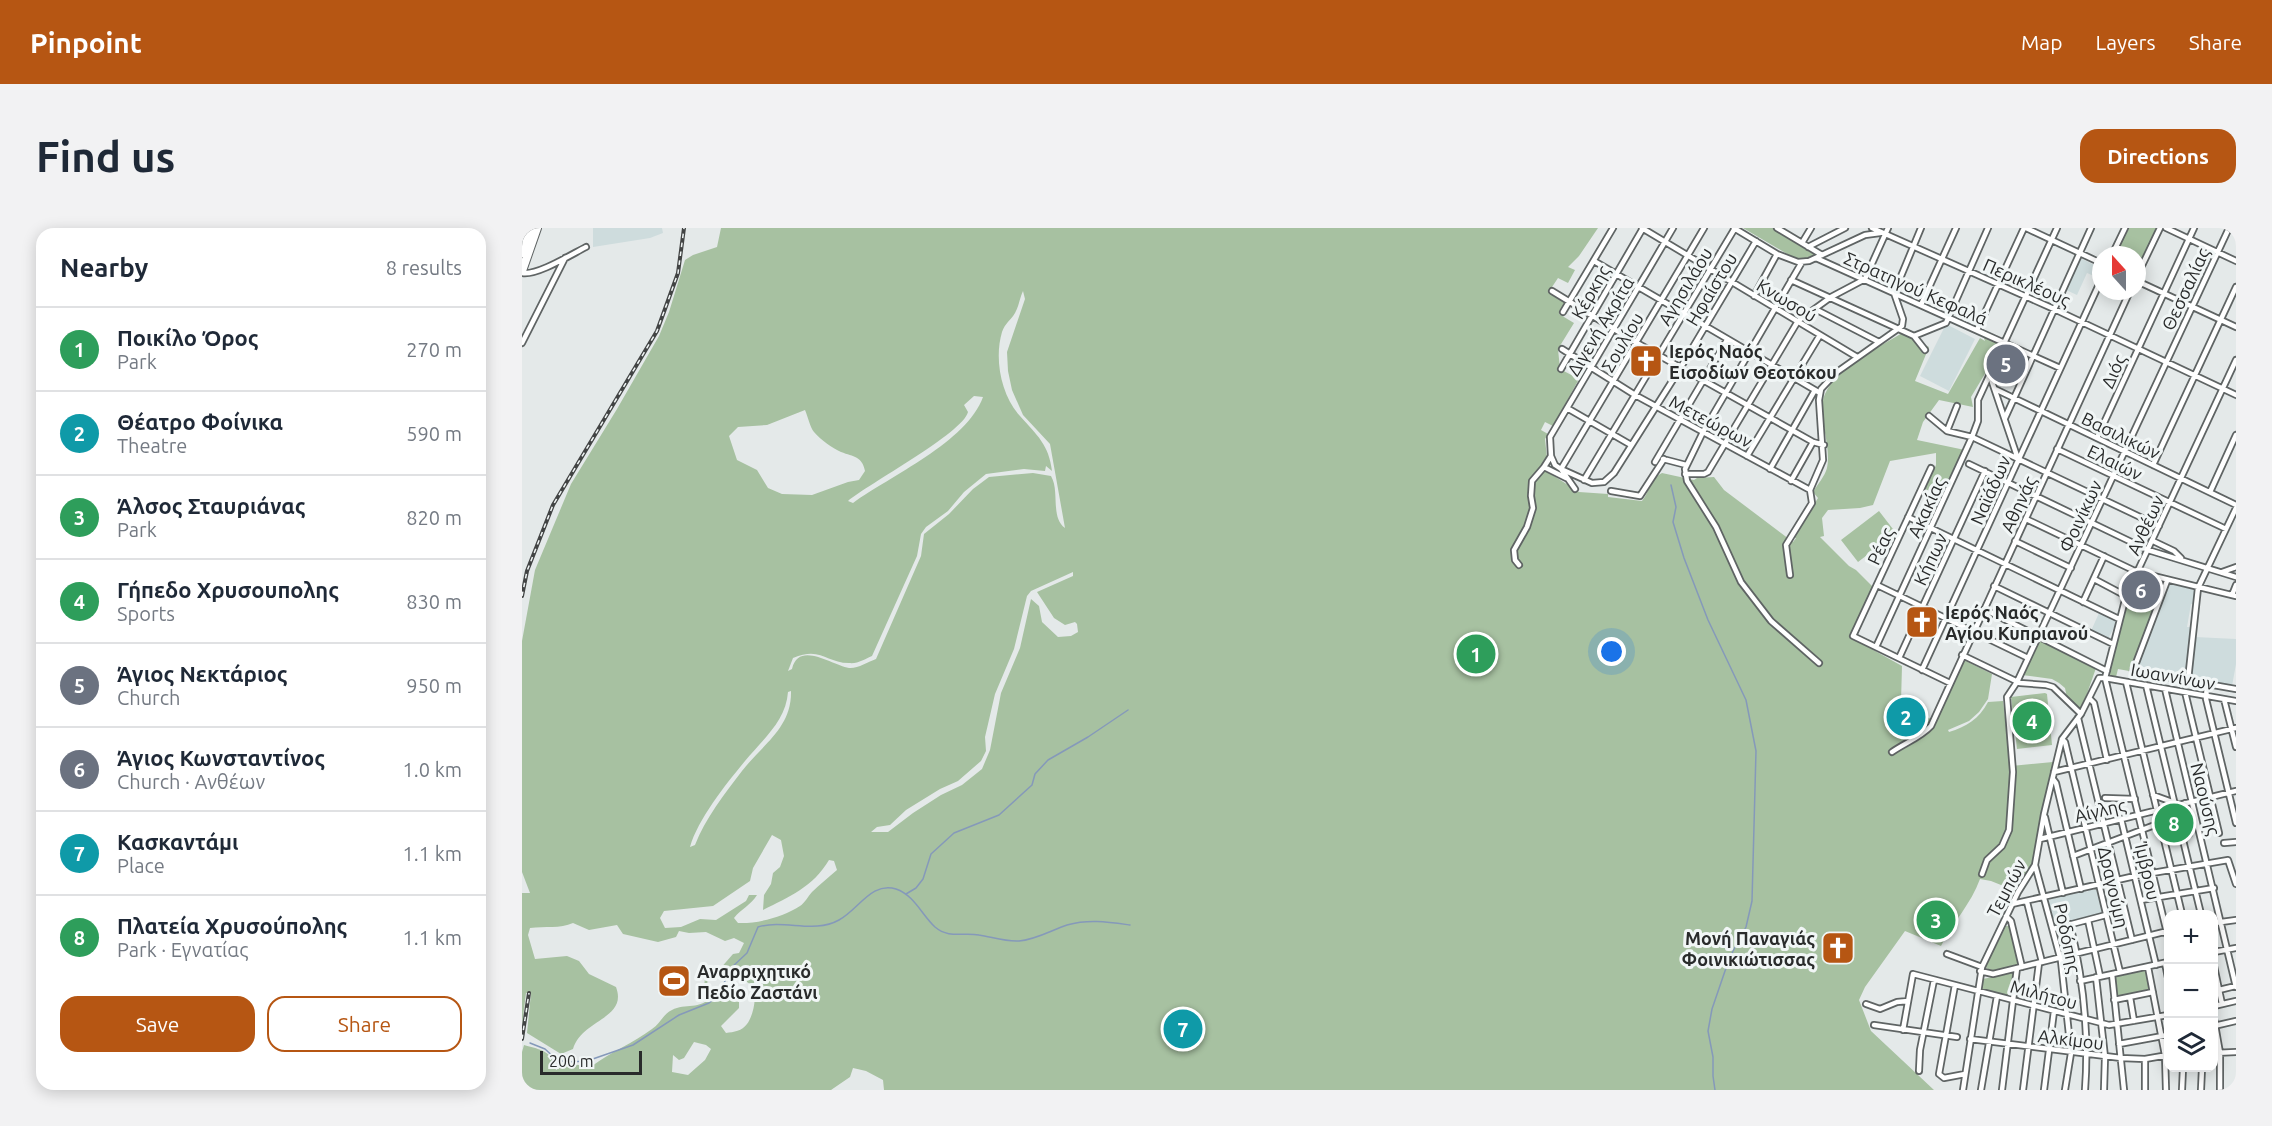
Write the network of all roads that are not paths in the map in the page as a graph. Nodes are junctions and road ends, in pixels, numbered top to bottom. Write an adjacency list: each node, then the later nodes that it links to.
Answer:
1 (531, 228): 36 (highway)
2 (537, 228): 49 (highway)
3 (1613, 228): 44 (street)
4 (1642, 228): 28 (street, Κνωσού); 50 (street, Κέρκης)
5 (1673, 228): 28 (street, Διγενή Ακρίτα)
6 (1704, 228): 38 (street, Σουλίου)
7 (1734, 228): 27 (street); 47 (street, Αγησιλάου)
8 (1777, 228): 29 (street, Στρατηγού Κεφαλά)
9 (1811, 228): 29 (street)
10 (1845, 228): 33 (street)
11 (1888, 228): 24 (street)
12 (1921, 228): 30 (street)
13 (1956, 228): 42 (street)
14 (1988, 228): 48 (street)
15 (2025, 228): 26 (street); 54 (street)
16 (2057, 228): 26 (street, Ακακίας)
17 (2091, 228): 35 (street)
18 (2125, 228): 31 (street)
19 (2160, 228): 40 (street)
20 (2166, 228): 25 (street)
21 (2194, 228): 25 (street, Διός)
22 (2229, 228): 34 (street, Θεσσαλίας)
23 (1876, 229): 24 (street, Περικλέους)
24 (1886, 234): 30 (street, Περικλέους); 39 (street); 51 (street)
25 (2189, 239): 34 (street); 60 (street, Διός)
26 (2051, 240): 35 (street); 62 (street, Ακακίας)
27 (1756, 241): 37 (street); 53 (street, Ηφαίστου)
28 (1665, 242): 38 (street, Κνωσού); 57 (street, Διγενή Ακρίτα)
29 (1802, 243): 33 (street, Στρατηγού Κεφαλά)
30 (1914, 246): 42 (street, Περικλέους); 59 (street)
31 (2116, 246)
32 (586, 247): 41 (street)
33 (1808, 247): 39 (street, Στρατηγού Κεφαλά)
34 (2218, 252): 45 (street); 69 (street, Θεσσαλίας)
35 (2079, 253): 43 (street); 72 (street)
36 (522, 254)
37 (1777, 254): 46 (street); 61 (street)
38 (1688, 256): 47 (street, Κνωσού); 66 (street, Σουλίου)
39 (1819, 256): 46 (street); 51 (street, Στρατηγού Κεφαλά)
40 (2146, 257)
41 (565, 258): 49 (street); 90 (street)
42 (1942, 259): 48 (street, Περικλέους); 68 (street)
43 (2092, 259)
44 (1594, 261): 50 (street); 67 (street)
45 (2236, 261)
46 (1802, 262): 52 (street)
47 (1710, 270): 53 (street, Κνωσού); 74 (street, Αγησιλάου)
48 (1969, 271): 54 (street, Περικλέους); 76 (street)
49 (522, 272)
50 (1616, 273): 57 (street); 75 (street, Κέρκης)
51 (1865, 279): 59 (street, Στρατηγού Κεφαλά); 63 (street)
52 (1791, 280): 63 (street); 70 (street)
53 (1730, 282): 61 (street, Κνωσού); 80 (street, Ηφαίστου)
54 (1998, 284): 62 (street, Περικλέους); 84 (street)
55 (2146, 285): 60 (street)
56 (2236, 287): 77 (street)
57 (1640, 288): 66 (street); 82 (street, Διγενή Ακρίτα)
58 (1552, 291): 67 (street)
59 (1894, 293): 68 (street, Στρατηγού Κεφαλά); 83 (street)
60 (2164, 293): 69 (street); 93 (street, Διός)
61 (1754, 296): 70 (street, Κνωσού)
62 (2026, 296): 72 (street, Περικλέους); 92 (street, Ακακίας)
63 (1831, 297): 71 (street); 83 (street)
64 (2092, 300): 79 (street, Ναϊάδων)
65 (2126, 300): 86 (street, Αθηνάς)
66 (1662, 301): 74 (street); 91 (street, Σουλίου)
67 (1570, 302): 73 (street); 75 (street)
68 (1922, 305): 76 (street, Στρατηγού Κεφαλά)
69 (2192, 306): 77 (street); 102 (street, Θεσσαλίας)
70 (1775, 308): 78 (street, Κνωσού); 96 (street)
71 (1815, 309): 78 (street); 89 (street)
72 (2054, 309): 79 (street, Περικλέους); 99 (street)
73 (1563, 312)
74 (1684, 314): 80 (street); 98 (street, Αγησιλάου)
75 (1593, 315): 82 (street); 97 (street, Κέρκης)
76 (1949, 317): 84 (street, Στρατηγού Κεφαλά); 87 (street)
77 (2221, 319): 81 (street); 108 (street)
78 (1798, 321): 85 (street, Κνωσού); 103 (street)
79 (2082, 322): 86 (street, Περικλέους); 106 (street, Ναϊάδων)
80 (1704, 326): 88 (street); 104 (street, Ηφαίστου)
81 (2236, 327)
82 (1614, 328): 91 (street); 105 (street, Διγενή Ακρίτα)
83 (1898, 330): 87 (street); 89 (street)
84 (1977, 330): 92 (street, Στρατηγού Κεφαλά)
85 (1820, 335): 100 (street, Κνωσού); 110 (street)
86 (2110, 335): 93 (street, Περικλέους); 130 (street, Αθηνάς)
87 (1914, 336): 95 (street)
88 (1727, 340): 96 (street); 111 (street)
89 (1879, 342): 100 (street)
90 (522, 343)
91 (1637, 343): 98 (street); 112 (street, Σουλίου)
92 (2005, 343): 99 (street, Στρατηγού Κεφαλά); 109 (street, Ακακίας)
93 (2138, 348): 102 (street, Περικλέους); 137 (street, Διός)
94 (1562, 350): 97 (street, Μετεώρων)
95 (1925, 350)
96 (1749, 352): 103 (street); 116 (street)
97 (1570, 354): 105 (street, Μετεώρων); 107 (street, Κέρκης)
98 (1659, 355): 104 (street); 118 (street, Αγησιλάου)
99 (2033, 356): 106 (street, Στρατηγού Κεφαλά); 119 (street)
100 (1857, 357): 115 (street)
101 (2236, 360): 113 (street, Ανθέων)
102 (2166, 362): 108 (street, Περικλέους); 143 (street, Φοινίκων)
103 (1772, 366): 110 (street); 120 (street)
104 (1681, 367): 111 (street); 122 (street, Ηφαίστου)
105 (1591, 368): 112 (street, Μετεώρων); 123 (street, Διγενή Ακρίτα)
106 (2060, 368): 124 (street, Ναϊάδων)
107 (1561, 369)
108 (2195, 375): 113 (street, Περικλέους); 150 (street)
109 (1990, 376): 114 (street); 136 (street, Ακακίας)
110 (1793, 378): 115 (street); 126 (street)
111 (1704, 380): 116 (street); 128 (street)
112 (1614, 382): 118 (street, Μετεώρων); 129 (street, Σουλίου)
113 (2223, 388): 117 (street, Περικλέους); 159 (street, Ανθέων)
114 (1995, 389): 119 (street, Βασιλικών); 127 (street)
115 (1817, 392): 131 (street); 140 (street)
116 (1726, 393): 120 (street); 133 (street)
117 (2236, 394)
118 (1635, 395): 122 (street, Μετεώρων); 134 (street, Αγησιλάου)
119 (2013, 398): 124 (street, Βασιλικών); 127 (street)
120 (1748, 405): 126 (street); 139 (street)
121 (1957, 406): 132 (street)
122 (1656, 407): 128 (street, Μετεώρων); 141 (street, Ηφαίστου)
123 (1567, 408): 129 (street); 144 (street, Διγενή Ακρίτα)
124 (2040, 411): 130 (street, Βασιλικών); 147 (street, Ναϊάδων)
125 (1929, 416): 132 (street)
126 (1770, 418): 131 (street); 145 (street)
127 (2005, 418): 147 (street)
128 (1680, 420): 133 (street, Μετεώρων); 146 (street)
129 (1590, 421): 134 (street); 153 (street, Σουλίου)
130 (2068, 424): 137 (street, Βασιλικών); 142 (street, Αθηνάς)
131 (1792, 429): 138 (street); 154 (street)
132 (1947, 431): 136 (street)
133 (1703, 432): 139 (street, Μετεώρων); 149 (street)
134 (1612, 434): 141 (street); 161 (street, Αγησιλάου)
135 (2236, 435): 167 (street)
136 (1972, 437): 147 (street); 176 (street, Ακακίας)
137 (2097, 438): 143 (street, Βασιλικών)
138 (1813, 442): 140 (street); 162 (street)
139 (1724, 444): 145 (street, Μετεώρων); 157 (street)
140 (1824, 445): 165 (street)
141 (1631, 446): 161 (street, Ηφαίστου)
142 (2057, 449): 156 (street, Αθηνάς); 158 (street, Ελαιών)
143 (2125, 452): 150 (street, Βασιλικών); 158 (street, Φοινίκων)
144 (1551, 456): 151 (street); 153 (street)
145 (1747, 456): 154 (street, Μετεώρων)
146 (1659, 459): 149 (street); 166 (street)
147 (2018, 459): 156 (street); 163 (street, Ναϊάδων)
148 (1969, 464): 155 (street)
149 (1686, 465): 157 (street)
150 (2153, 465): 159 (street, Βασιλικών)
151 (1544, 467): 160 (street); 187 (street)
152 (1931, 468): 172 (street, Ρέας)
153 (1561, 469): 160 (street); 161 (street)
154 (1770, 469): 162 (street, Μετεώρων)
155 (1985, 471): 163 (street); 178 (street, Κήπων)
156 (2047, 473): 168 (street, Αθηνάς); 169 (street)
157 (1685, 474): 218 (street)
158 (2113, 476): 169 (street, Φοινίκων); 170 (street, Ελαιών)
159 (2181, 478): 167 (street, Βασιλικών); 170 (street, Ανθέων)
160 (1569, 479): 164 (street)
161 (1584, 480)
162 (1791, 481): 165 (street, Μετεώρων)
163 (2008, 483): 168 (street); 182 (street, Ναϊάδων)
164 (1575, 489)
165 (1810, 490): 193 (street)
166 (1611, 492)
167 (2210, 492): 171 (street, Βασιλικών)
168 (2036, 496): 173 (street, Αθηνάς); 174 (street)
169 (2103, 499): 174 (street, Φοινίκων); 175 (street)
170 (2170, 503): 175 (street, Ανθέων); 177 (street, Ελαιών)
171 (2236, 506): 177 (street)
172 (1908, 517): 176 (street); 197 (street, Ρέας)
173 (2026, 519): 180 (street, Αθηνάς); 181 (street)
174 (2091, 523): 181 (street, Φοινίκων); 183 (street)
175 (2159, 526): 179 (street, Ανθέων)
176 (1931, 528): 178 (street); 202 (street, Ακακίας)
177 (2226, 529): 188 (street)
178 (1953, 539): 182 (street); 206 (street, Κήπων)
179 (2153, 541): 183 (street, Ανθέων); 185 (street)
180 (2015, 542): 186 (street, Αθηνάς); 190 (street)
181 (2081, 545): 184 (street); 190 (street, Φοινίκων)
182 (1977, 550): 186 (street); 209 (street, Ναϊάδων)
183 (2148, 550): 185 (street); 191 (street, Ανθέων)
184 (2104, 556): 191 (street); 195 (street)
185 (2183, 560): 188 (street)
186 (2005, 564): 199 (street, Αθηνάς); 201 (street)
187 (1520, 565)
188 (2208, 567): 192 (street); 200 (street)
189 (2236, 567): 192 (street)
190 (2071, 568): 201 (street, Φοινίκων)
191 (2137, 572): 196 (street); 203 (street, Ανθέων)
192 (2221, 572): 194 (street)
193 (1790, 575)
194 (2236, 577)
195 (2094, 579): 203 (street); 205 (street)
196 (2167, 581): 200 (street); 222 (street)
197 (1877, 585): 202 (street); 214 (street, Ρέας)
198 (2236, 585): 204 (street)
199 (1994, 586): 207 (street, Αθηνάς); 208 (street)
200 (2198, 588): 204 (street); 222 (street)
201 (2060, 591): 205 (street); 208 (street, Φοινίκων)
202 (1900, 596): 206 (street); 214 (street, Ακακίας)
203 (2126, 596): 210 (street, Ανθέων)
204 (2234, 596)
205 (2083, 602): 210 (street)
206 (1923, 607): 209 (street); 216 (street, Κήπων)
207 (1984, 609): 211 (street, Αθηνάς); 212 (street)
208 (2049, 613): 212 (street, Φοινίκων); 213 (street)
209 (1946, 618): 211 (street); 219 (street, Ναϊάδων)
210 (2119, 619): 213 (street, Ανθέων)
211 (1973, 631): 215 (street, Αθηνάς); 217 (street)
212 (2039, 636): 217 (street, Φοινίκων); 220 (street)
213 (2113, 644): 220 (street, Ανθέων)
214 (1876, 647): 216 (street)
215 (1962, 655): 223 (street); 225 (street, Αθηνάς)
216 (1899, 658): 219 (street)
217 (2028, 658): 223 (street, Φοινίκων)
218 (1819, 663)
219 (1922, 670): 225 (street)
220 (2107, 670): 221 (street, Ανθέων)
221 (2105, 678): 224 (street, Ιωαννίνων); 232 (street, Τεμπών); 249 (street)
222 (2188, 680): 226 (street)
223 (2017, 682): 235 (street); 291 (street, Φοινίκων)
224 (2126, 682): 227 (street, Ιωαννίνων); 247 (street)
225 (1950, 683): 239 (street, Αθηνάς)
226 (2207, 684): 229 (street); 231 (street)
227 (2146, 685): 228 (street, Ιωαννίνων); 245 (street)
228 (2165, 688): 230 (street, Ιωαννίνων); 244 (street, Ναούσης)
229 (2236, 689)
230 (2185, 692): 231 (street, Ιωαννίνων); 242 (street)
231 (2206, 696): 233 (street, Ιωαννίνων); 240 (street)
232 (2090, 699): 235 (street, Τεμπών); 250 (street)
233 (2224, 699): 234 (street, Ιωαννίνων); 237 (street)
234 (2236, 701)
235 (2080, 716): 243 (street, Τεμπών); 251 (street)
236 (1911, 722): 238 (street)
237 (2234, 729): 240 (street); 246 (street)
238 (1919, 731): 239 (street); 241 (street)
239 (1925, 731): 241 (street)
240 (2214, 734): 242 (street); 256 (street)
241 (1914, 737): 248 (street)
242 (2196, 738): 244 (street); 258 (street)
243 (2062, 739): 252 (street, Δραγούμη); 253 (street, Τεμπών)
244 (2178, 742): 245 (street); 261 (street, Ναούσης)
245 (2161, 747): 247 (street); 263 (street)
246 (2236, 747)
247 (2143, 751): 249 (street); 257 (street)
248 (1892, 752)
249 (2125, 755): 250 (street); 260 (street)
250 (2107, 760): 251 (street)
251 (2089, 764): 252 (street); 269 (street)
252 (2071, 768): 253 (street); 271 (street, Δραγούμη)
253 (2054, 772): 254 (street, Τεμπών)
254 (2053, 779): 265 (street, Τεμπών); 273 (street)
255 (2236, 791): 256 (street, Αίγλης)
256 (2228, 793): 258 (street, Αίγλης); 270 (street)
257 (2153, 795): 263 (street); 264 (street)
258 (2210, 797): 261 (street, Αίγλης); 274 (street)
259 (2105, 798): 260 (street)
260 (2135, 799): 266 (street)
261 (2193, 801): 262 (street, Αίγλης); 285 (street, Ναούσης)
262 (2185, 803): 263 (street, Αίγλης); 277 (street)
263 (2175, 804): 264 (street, Αίγλης)
264 (2157, 810): 266 (street, Αίγλης); 268 (street)
265 (2044, 814): 275 (street); 278 (street, Τεμπών)
266 (2139, 814): 267 (street, Αίγλης); 272 (street)
267 (2121, 819): 269 (street, Αίγλης); 276 (street, Ίμβρου)
268 (2160, 822): 272 (street); 279 (street)
269 (2104, 823): 271 (street, Αίγλης); 280 (street)
270 (2236, 823)
271 (2085, 827): 273 (street, Αίγλης); 283 (street, Δραγούμη)
272 (2143, 829): 276 (street); 290 (street)
273 (2068, 832): 275 (street, Αίγλης); 284 (street)
274 (2219, 833)
275 (2049, 836): 278 (street, Αίγλης); 299 (street)
276 (2126, 836): 280 (street); 292 (street, Ίμβρου)
277 (2182, 836): 279 (street); 287 (street)
278 (2040, 839): 286 (street, Τεμπών)
279 (2164, 841): 289 (street)
280 (2108, 842): 283 (street); 293 (street)
281 (2236, 842): 282 (street)
282 (2224, 843)
283 (2091, 849): 284 (street); 295 (street, Δραγούμη)
284 (2073, 856): 297 (street)
285 (2208, 863): 287 (street); 288 (street); 296 (street, Ναούσης)
286 (2035, 865): 302 (street, Ροδόπης); 305 (street, Τεμπών)
287 (2190, 866): 289 (street); 298 (street)
288 (2234, 867): 294 (street)
289 (2171, 870): 290 (street); 300 (street)
290 (2154, 873): 292 (street); 301 (street)
291 (1982, 874)
292 (2135, 876): 293 (street); 303 (street, Ίμβρου)
293 (2117, 880): 295 (street); 319 (street)
294 (2236, 884)
295 (2099, 885): 297 (street); 308 (street, Δραγούμη)
296 (2214, 888): 298 (street); 313 (street, Ναούσης)
297 (2081, 889): 299 (street)
298 (2195, 891): 300 (street); 307 (street)
299 (2063, 893): 302 (street)
300 (2177, 894): 301 (street); 306 (street)
301 (2159, 897): 303 (street); 310 (street)
302 (2045, 898): 304 (street); 316 (street, Ροδόπης)
303 (2141, 900): 318 (street, Ίμβρου)
304 (2027, 902): 305 (street); 328 (street)
305 (2012, 904): 309 (street, Τεμπών)
306 (2181, 910)
307 (2200, 910)
308 (2106, 915): 311 (street); 320 (street, Δραγούμη)
309 (2006, 916): 332 (street); 333 (street, Τεμπών)
310 (2164, 917)
311 (2088, 920): 315 (street); 322 (street)
312 (2236, 920): 313 (street)
313 (2222, 921): 314 (street); 323 (street, Ναούσης)
314 (2218, 922)
315 (2070, 924): 316 (street); 325 (street)
316 (2053, 929): 327 (street, Ροδόπης)
317 (2164, 934): 318 (street)
318 (2149, 936): 319 (street); 330 (street, Ίμβρου)
319 (2132, 940): 320 (street)
320 (2114, 944): 322 (street); 334 (street, Δραγούμη)
321 (2236, 948): 323 (street)
322 (2095, 949): 325 (street); 336 (street)
323 (2228, 949): 324 (street); 341 (street, Ναούσης)
324 (2218, 951)
325 (2077, 953): 327 (street); 338 (street)
326 (1947, 954): 333 (street)
327 (2060, 957): 328 (street); 356 (street, Ροδόπης)
328 (2040, 962): 332 (street); 354 (street)
329 (2164, 964): 330 (street)
330 (2156, 965): 331 (street)
331 (2148, 967): 334 (street); 344 (street)
332 (2019, 968): 333 (street); 349 (street)
333 (1981, 969): 342 (street, Τεμπών)
334 (2120, 972): 335 (street)
335 (2112, 974): 336 (street); 347 (street)
336 (2098, 977): 338 (street); 362 (street)
337 (1934, 980): 339 (street, Μιλήτου); 348 (street, Μιλήτου); 367 (street)
338 (2080, 981): 359 (street)
339 (1955, 985): 342 (street, Μιλήτου); 368 (street)
340 (2218, 985): 343 (street)
341 (2236, 986): 343 (street)
342 (1977, 990): 345 (street, Μιλήτου); 371 (street, Τεμπών)
343 (2219, 990): 352 (street)
344 (2153, 992): 346 (street); 358 (street)
345 (1997, 996): 349 (street, Μιλήτου); 372 (street)
346 (2130, 997): 347 (street); 360 (street)
347 (2114, 1000): 365 (street)
348 (1908, 1001): 351 (street); 366 (street)
349 (2013, 1001): 354 (street, Μιλήτου); 374 (street)
350 (2236, 1001): 352 (street)
351 (1866, 1004)
352 (2222, 1004): 353 (street)
353 (2218, 1005)
354 (2034, 1006): 355 (street, Μιλήτου); 377 (street)
355 (2054, 1011): 356 (street, Μιλήτου); 378 (street)
356 (2067, 1014): 359 (street, Μιλήτου); 380 (street, Ροδόπης)
357 (2164, 1016): 358 (street, Μιλήτου)
358 (2158, 1017): 360 (street, Μιλήτου); 369 (street)
359 (2084, 1019): 362 (street, Μιλήτου); 382 (street)
360 (2134, 1021): 365 (street, Μιλήτου)
361 (2236, 1021): 363 (street)
362 (2100, 1023): 365 (street, Μιλήτου); 384 (street)
363 (2218, 1023)
364 (1874, 1025): 366 (street)
365 (2117, 1025): 375 (street)
366 (1903, 1030): 367 (street)
367 (1924, 1032): 368 (street); 387 (street)
368 (1945, 1035): 370 (street); 391 (street)
369 (2162, 1036): 375 (street); 376 (street)
370 (1957, 1037)
371 (1970, 1039): 372 (street, Αλκίμου); 391 (street, Τεμπών)
372 (1989, 1041): 374 (street, Αλκίμου); 393 (street)
373 (2218, 1043): 381 (street)
374 (2007, 1044): 377 (street, Αλκίμου); 394 (street)
375 (2119, 1044): 385 (street)
376 (2164, 1044)
377 (2028, 1047): 378 (street, Αλκίμου); 395 (street)
378 (2049, 1050): 380 (street, Αλκίμου); 396 (street)
379 (2236, 1052): 381 (street)
380 (2071, 1053): 382 (street, Αλκίμου); 397 (street, Ροδόπης)
381 (2220, 1053): 405 (street)
382 (2087, 1055): 384 (street, Αλκίμου); 398 (street)
383 (2164, 1056): 386 (street, Αλκίμου)
384 (2105, 1057): 385 (street, Αλκίμου); 399 (street)
385 (2121, 1058): 386 (street, Αλκίμου); 400 (street)
386 (2145, 1059): 401 (street)
387 (1920, 1071)
388 (2167, 1072): 402 (street)
389 (2183, 1072): 403 (street)
390 (2202, 1072): 404 (street)
391 (1965, 1074): 392 (street, Τεμπών)
392 (1963, 1090)
393 (1981, 1090)
394 (2001, 1090)
395 (2023, 1090)
396 (2044, 1090)
397 (2065, 1090)
398 (2085, 1090)
399 (2104, 1090)
400 (2124, 1090)
401 (2145, 1090)
402 (2166, 1090)
403 (2182, 1090)
404 (2201, 1090)
405 (2220, 1090)

